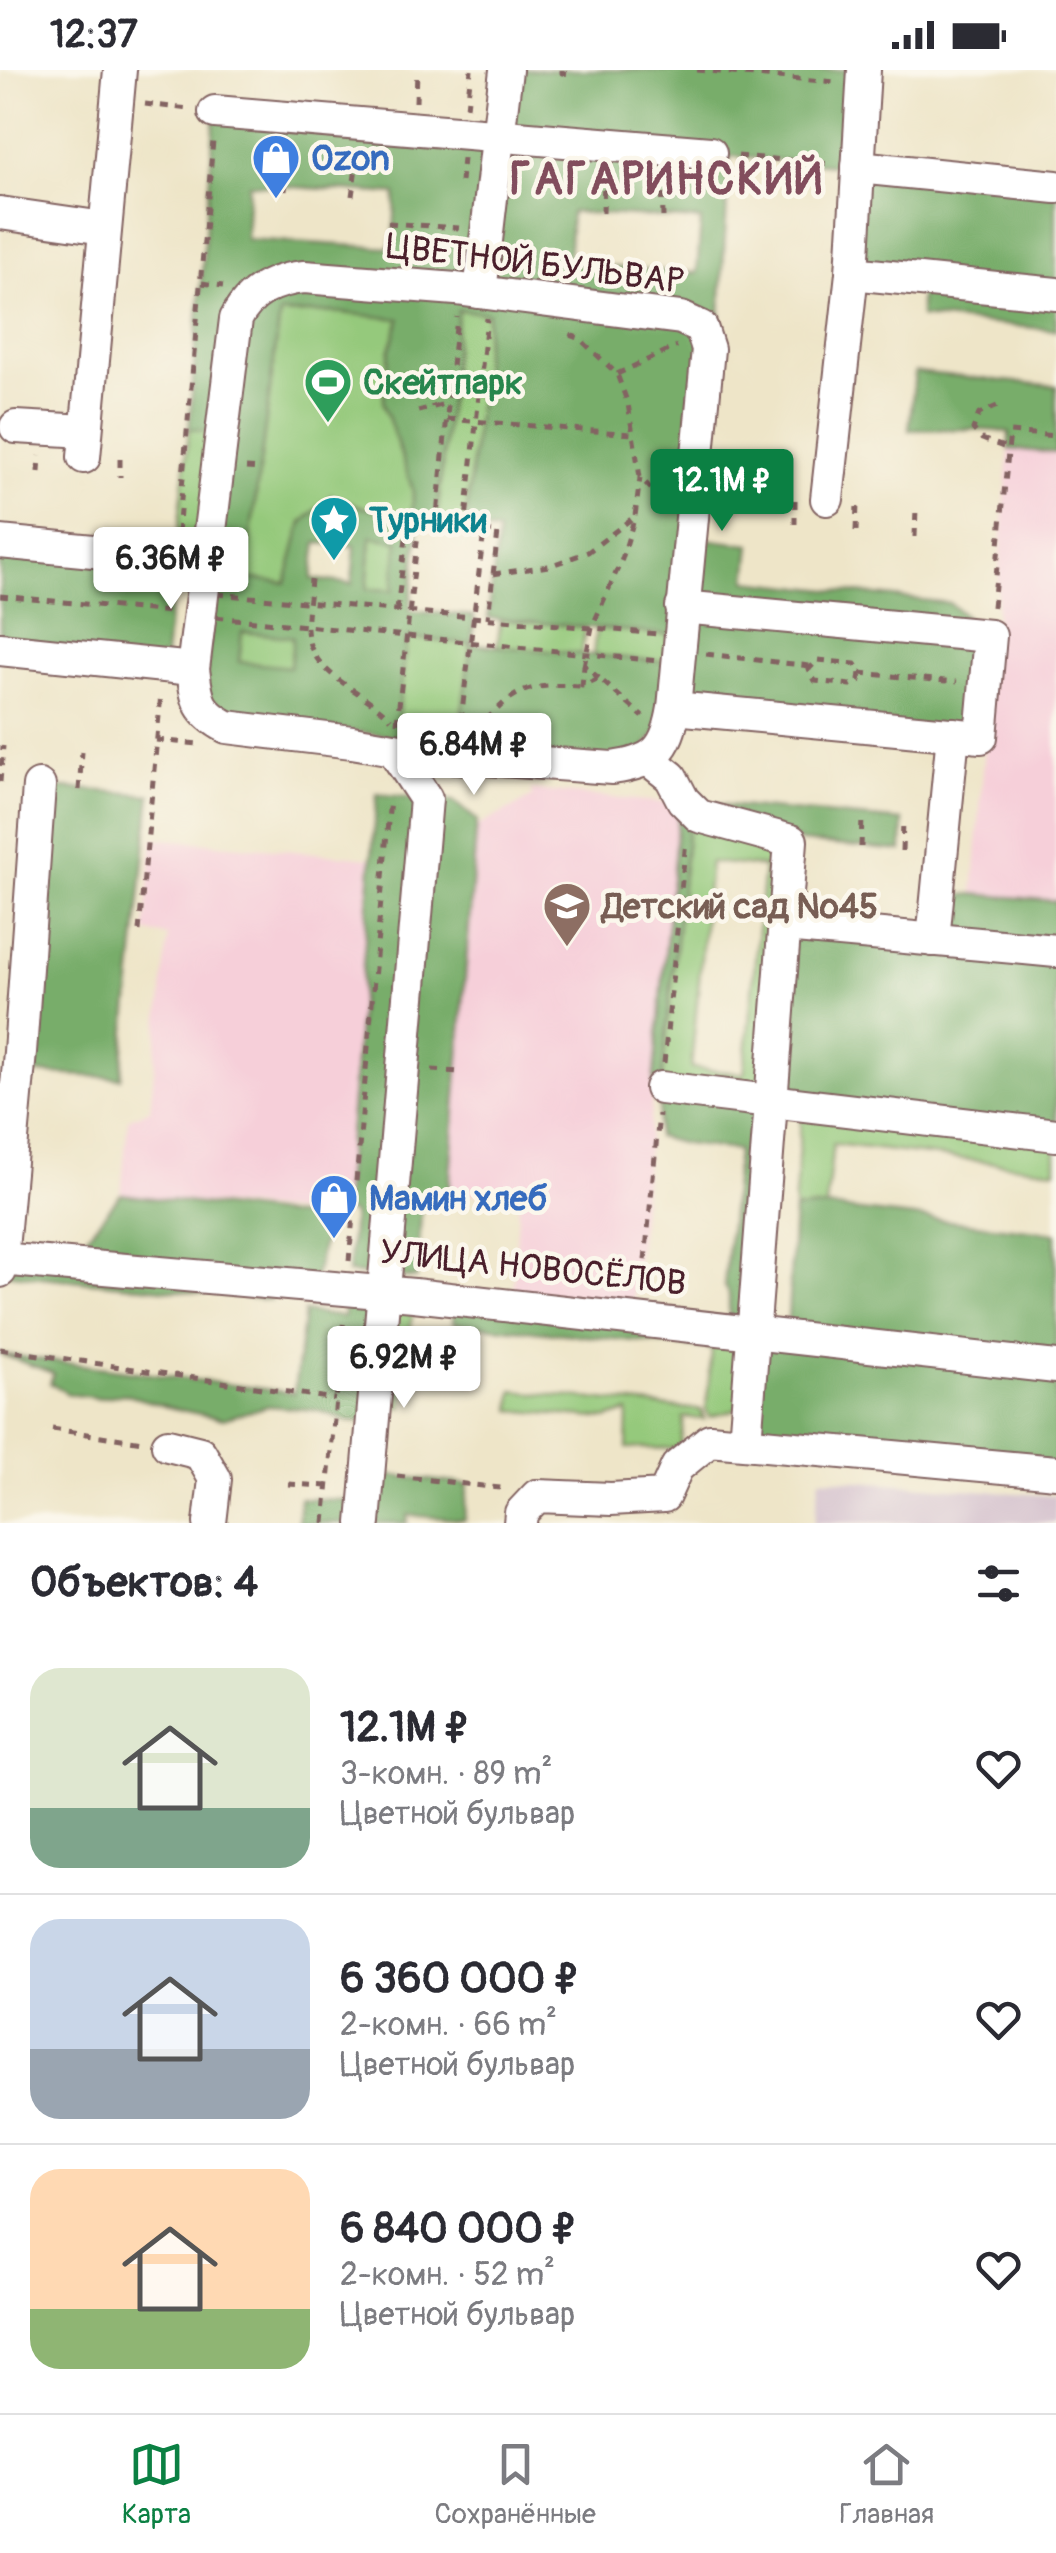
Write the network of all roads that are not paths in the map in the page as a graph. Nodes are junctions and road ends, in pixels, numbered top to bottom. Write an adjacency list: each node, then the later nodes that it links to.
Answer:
1 (506, 70): 5 (street)
2 (864, 77): 7 (street)
3 (118, 86): 10 (street)
4 (215, 112): 5 (street)
5 (500, 136): 6 (street); 13 (street)
6 (710, 154)
7 (858, 167): 8 (street); 11 (street)
8 (1056, 187)
9 (0, 213): 10 (street)
10 (104, 228): 14 (street)
11 (852, 273): 12 (street); 15 (street)
12 (1056, 294)
13 (475, 304): 17 (street, ЦВЕТНОЙ БУЛЬВАР); 18 (street, ЦВЕТНОЙ БУЛЬВАР)
14 (16, 426)
15 (827, 499)
16 (0, 542): 17 (street)
17 (191, 560): 20 (street, ЦВЕТНОЙ БУЛЬВАР)
18 (682, 607): 21 (street, ЦВЕТНОЙ БУЛЬВАР); 22 (street)
19 (0, 650): 20 (street)
20 (193, 670): 23 (street, ЦВЕТНОЙ БУЛЬВАР)
21 (664, 734): 22 (street); 24 (street, ЦВЕТНОЙ БУЛЬВАР); 27 (street)
22 (953, 734): 28 (street)
23 (395, 737): 24 (street, ЦВЕТНОЙ БУЛЬВАР); 26 (street)
24 (458, 744): 26 (street)
25 (39, 786): 30 (street)
26 (426, 799): 35 (street)
27 (784, 926): 28 (street); 32 (street)
28 (933, 940): 29 (street)
29 (1056, 951)
30 (10, 1050): 34 (street)
31 (662, 1085): 32 (street)
32 (771, 1102): 33 (street); 36 (street)
33 (1056, 1135)
34 (1, 1263): 35 (street, УЛИЦА НОВОСЁЛОВ)
35 (384, 1292): 36 (street, УЛИЦА НОВОСЁЛОВ); 44 (street)
36 (754, 1331): 37 (street, УЛИЦА НОВОСЁЛОВ); 38 (street)
37 (1056, 1367)
38 (745, 1442): 40 (street); 42 (street)
39 (168, 1445): 43 (street)
40 (1056, 1472)
41 (528, 1510): 42 (street)
42 (663, 1510)
43 (210, 1523)
44 (364, 1523)

